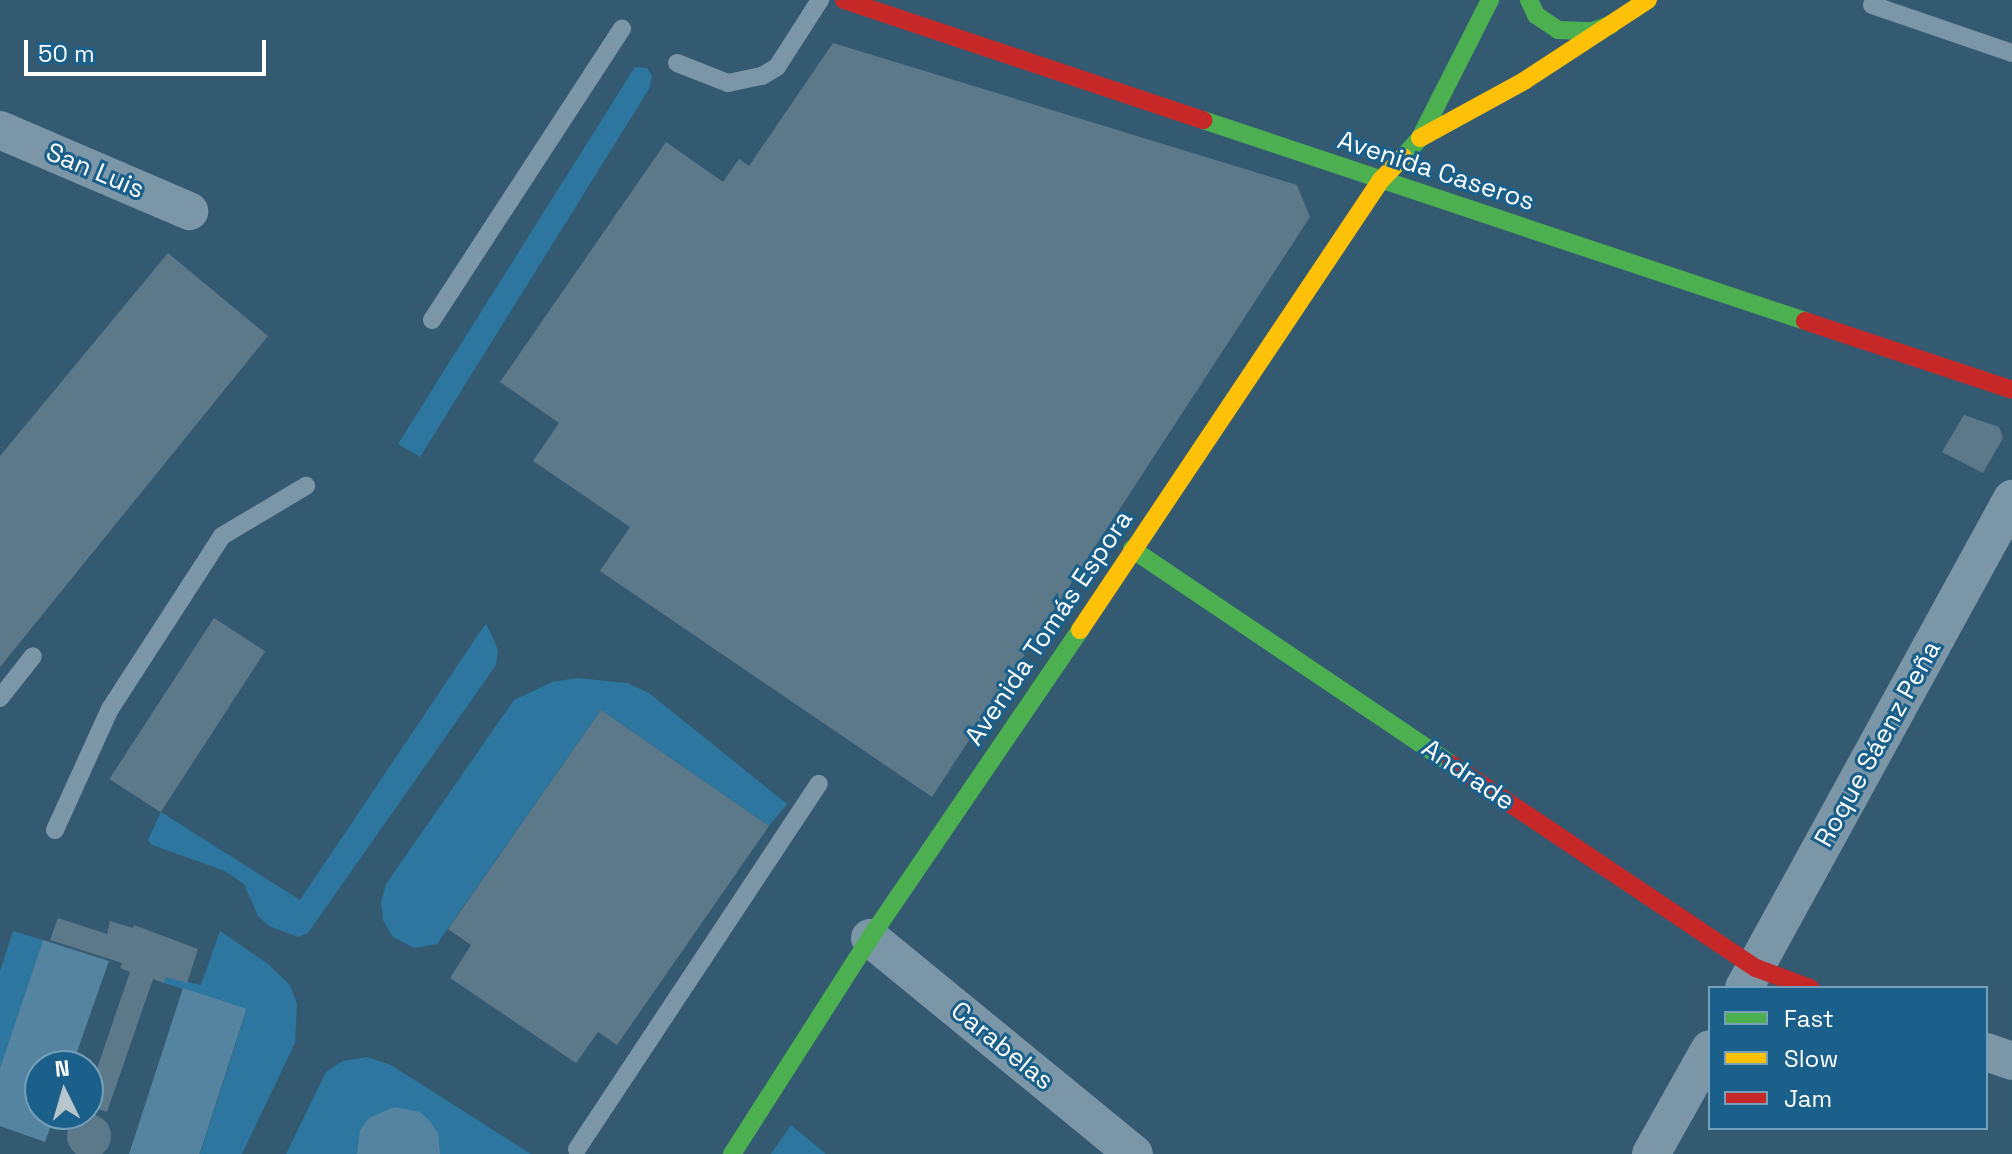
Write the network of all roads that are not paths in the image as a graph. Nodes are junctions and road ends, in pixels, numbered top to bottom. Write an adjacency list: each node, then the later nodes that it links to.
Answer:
1 (820, 0): 10 (lane)
2 (844, 0): 13 (main road, Avenida Caseros)
3 (1490, 0): 12 (main road, Avenida Tomás Espora)
4 (1529, 0): 7 (main road)
5 (1648, 0): 7 (main road, Avenida Tomás Espora)
6 (1872, 5): 9 (lane)
7 (1615, 23): 12 (main road, Avenida Tomás Espora)
8 (622, 28): 15 (lane)
9 (2012, 53)
10 (677, 63)
11 (0, 130): 14 (street, San Luis)
12 (1420, 138): 13 (main road, Avenida Tomás Espora)
13 (1381, 180): 16 (main road, Avenida Caseros); 19 (main road, Avenida Tomás Espora)
14 (189, 211)
15 (432, 320)
16 (2012, 390)
17 (306, 486): 23 (lane)
18 (2012, 499): 25 (street, Roque Sáenz Peña)
19 (1132, 549): 24 (main road, Avenida Tomás Espora); 25 (main road, Andrade)
20 (33, 656): 21 (lane)
21 (0, 698)
22 (819, 784): 30 (lane)
23 (55, 830)
24 (870, 938): 31 (main road, Avenida Tomás Espora); 32 (street, Carabelas)
25 (1750, 978): 26 (main road, Andrade)
26 (1798, 986)
27 (1708, 1053): 33 (street)
28 (1988, 1053): 29 (street)
29 (2012, 1061)
30 (577, 1149)
31 (732, 1154)
32 (1134, 1154)
33 (1651, 1154)

